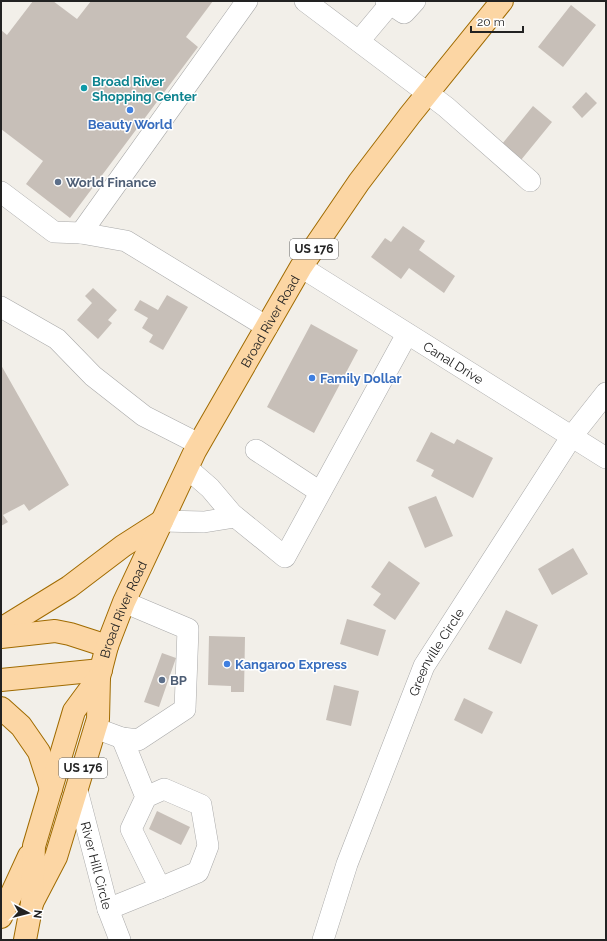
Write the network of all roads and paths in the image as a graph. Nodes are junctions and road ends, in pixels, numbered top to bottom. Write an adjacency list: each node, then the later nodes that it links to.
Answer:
1 (247, 1): 10 (street)
2 (304, 1): 6 (street)
3 (415, 1): 5 (street)
4 (502, 1): 7 (main road, Broad River Road / US 176)
5 (388, 2): 6 (street)
6 (359, 41): 7 (street)
7 (428, 92): 8 (street); 11 (main road, Broad River Road / US 176)
8 (530, 181)
9 (1, 192): 10 (street)
10 (81, 233): 13 (street)
11 (301, 267): 13 (main road, Broad River Road / US 176); 14 (street, Canal Drive)
12 (1, 306): 17 (street)
13 (267, 327): 17 (main road, Broad River Road / US 176)
14 (407, 334): 16 (street, Canal Drive); 21 (street)
15 (606, 393): 16 (street, Greenville Circle)
16 (572, 436): 19 (street, Canal Drive); 43 (street, Greenville Circle)
17 (199, 444): 20 (main road, Broad River Road / US 176)
18 (256, 450): 21 (street)
19 (606, 458)
20 (187, 468): 22 (street); 23 (main road, Broad River Road / US 176)
21 (320, 492): 22 (street)
22 (233, 516): 23 (street)
23 (162, 521): 24 (main road, Broad River Road / US 176); 25 (main road)
24 (124, 602): 27 (main road, Broad River Road / US 176); 32 (street)
25 (1, 629)
26 (1, 637): 27 (main road)
27 (107, 646): 28 (main road, Broad River Road / US 176)
28 (100, 673): 29 (main road); 31 (main road, Broad River Road / US 176); 33 (main road, Broad River Road)
29 (1, 680)
30 (1, 708): 33 (main road)
31 (95, 728): 32 (street); 34 (main road, Broad River Road / US 176)
32 (122, 738): 35 (street)
33 (50, 789): 36 (main road, Broad River Road)
34 (77, 790): 38 (main road, Broad River Road / US 176); 40 (street, River Hill Circle)
35 (146, 797): 37 (street); 37 (street)
36 (34, 846): 38 (main road, Broad River Road); 39 (main road)
37 (160, 888): 40 (street)
38 (32, 903): 41 (main road, Broad River Road / US 176)
39 (3, 908)
40 (108, 909): 42 (street, River Hill Circle)
41 (24, 940)
42 (120, 940)
43 (324, 940)

